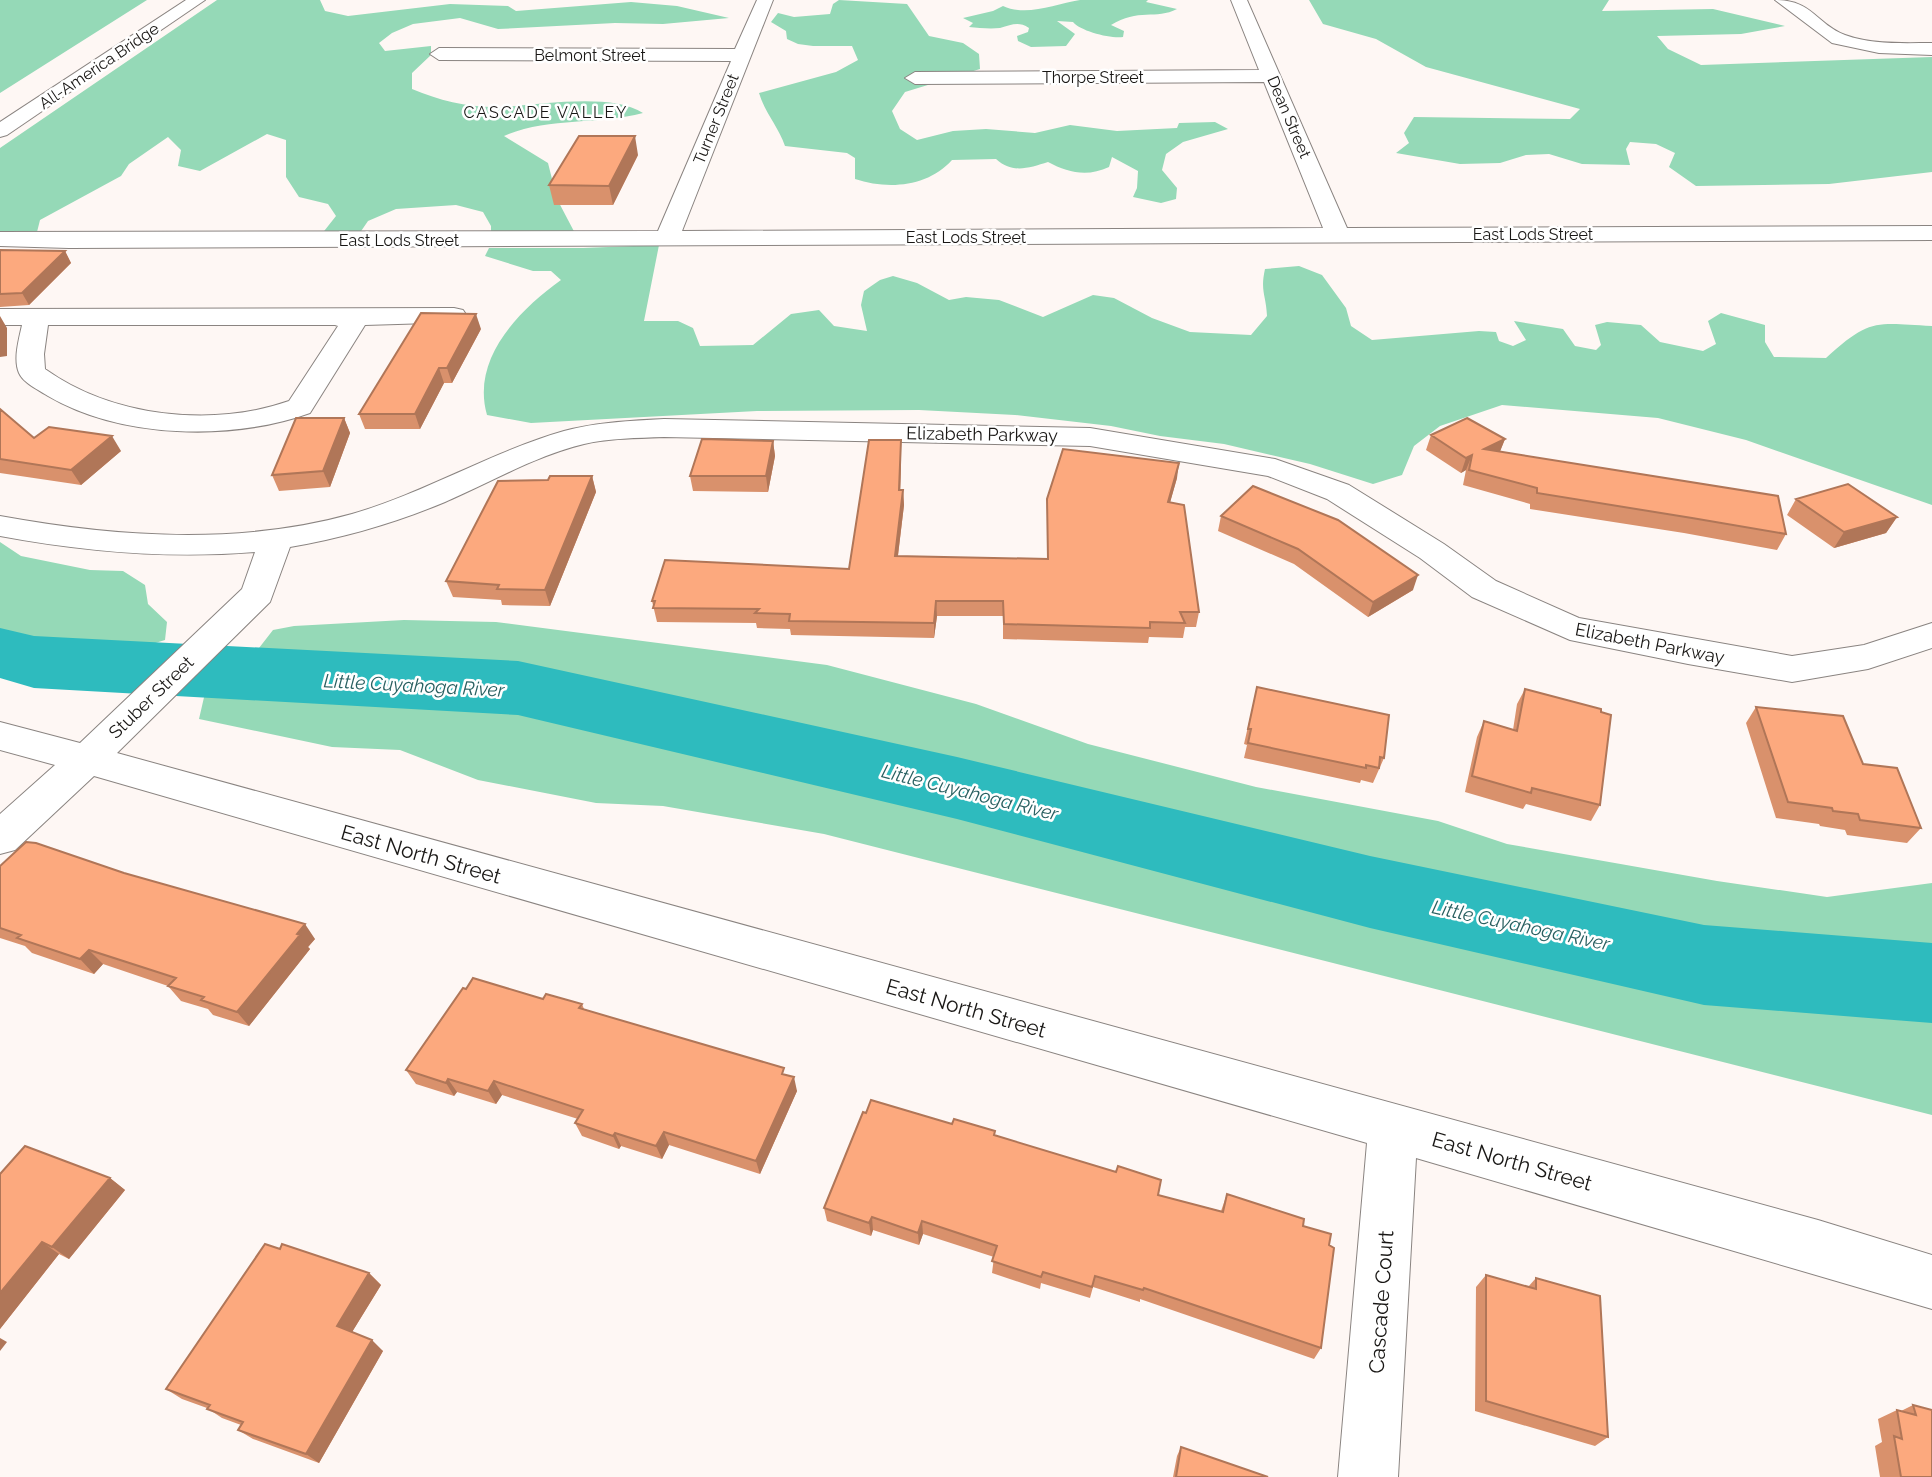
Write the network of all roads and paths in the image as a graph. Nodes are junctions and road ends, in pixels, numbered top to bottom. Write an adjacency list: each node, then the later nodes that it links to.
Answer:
1 (164, 0): 6 (street, All-America Bridge)
2 (197, 0): 12 (street, All-America Bridge)
3 (765, 0): 9 (street, Turner Street)
4 (1239, 0): 10 (street, Dean Street)
5 (1783, 0): 7 (street)
6 (141, 15)
7 (1925, 49)
8 (439, 54): 9 (street, Belmont Street)
9 (742, 55): 15 (street, Turner Street)
10 (1272, 76): 11 (street, Thorpe Street); 14 (street, Dean Street)
11 (915, 78)
12 (0, 131)
13 (1932, 233): 14 (street, East Lods Street)
14 (1338, 235): 15 (street, East Lods Street)
15 (667, 238): 16 (street, East Lods Street)
16 (0, 239)
17 (454, 316): 20 (street)
18 (0, 317): 19 (street)
19 (36, 317): 20 (street); 20 (street)
20 (337, 317)
21 (0, 526): 22 (street, Elizabeth Parkway)
22 (275, 540): 23 (street, Elizabeth Parkway); 25 (street, Stuber Street)
23 (1932, 635)
24 (0, 736): 25 (street, East North Street)
25 (87, 759): 26 (street, Stuber Street); 27 (street, East North Street)
26 (0, 838)
27 (1393, 1127): 28 (street, East North Street); 29 (street, Cascade Court)
28 (1932, 1282)
29 (1368, 1477)

